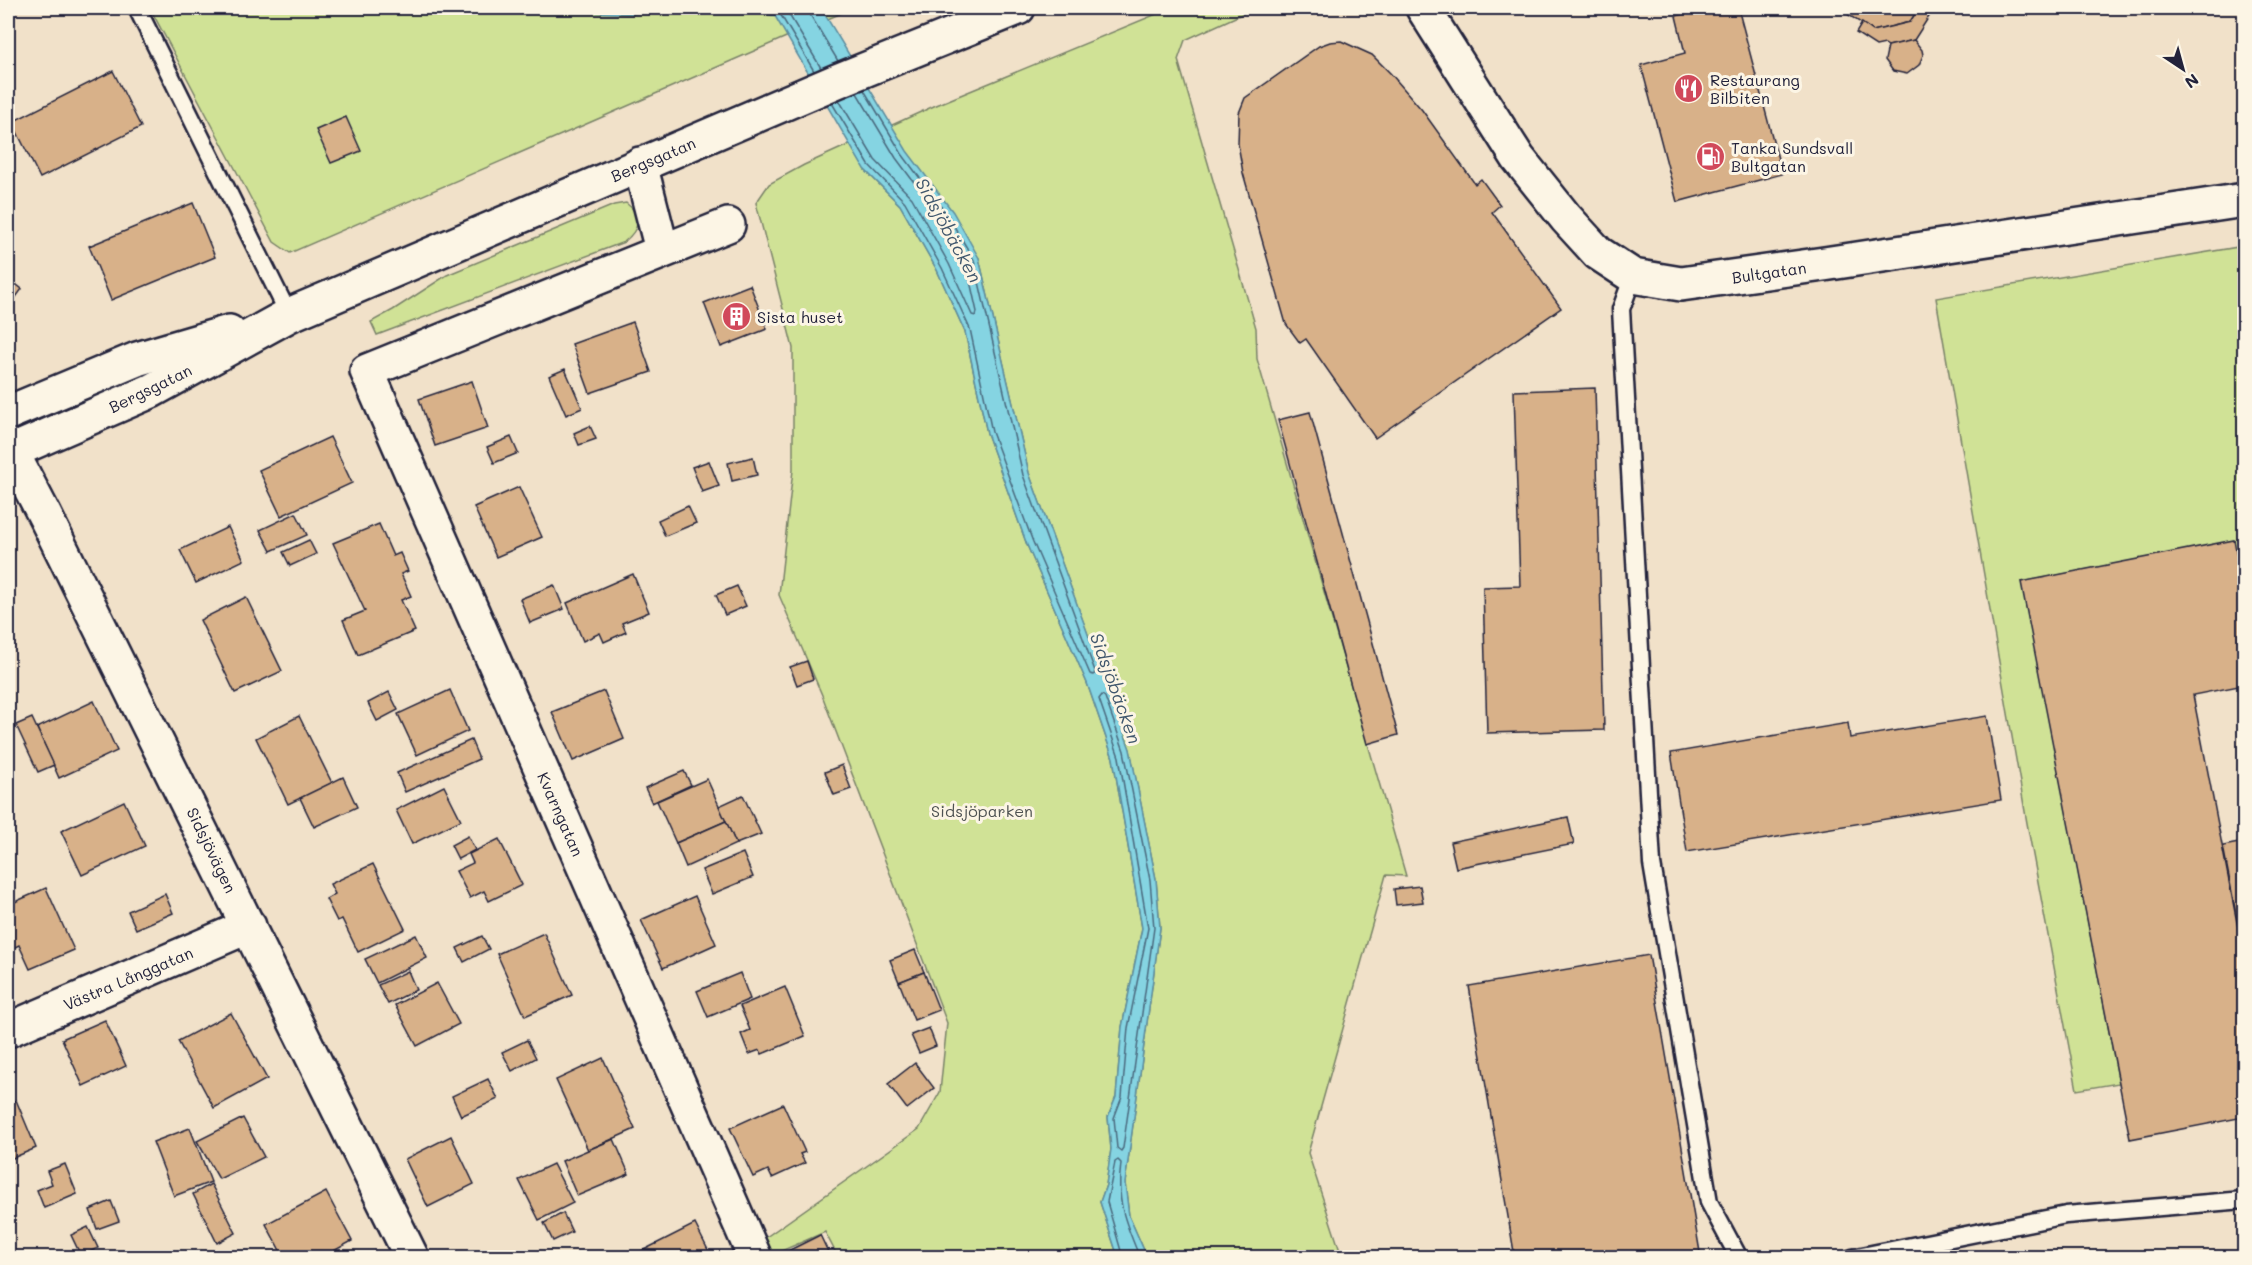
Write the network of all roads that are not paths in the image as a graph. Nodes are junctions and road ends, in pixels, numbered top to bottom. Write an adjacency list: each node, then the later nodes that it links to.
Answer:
1 (136, 8): 9 (lane)
2 (1018, 8): 4 (main road, Bergsgatan)
3 (1423, 8): 8 (main road, Bultgatan)
4 (640, 164): 7 (main road); 9 (main road, Bergsgatan)
5 (2244, 200): 8 (main road, Bultgatan)
6 (728, 225): 7 (main road)
7 (662, 250): 16 (main road, Kvarngatan)
8 (1633, 276): 17 (lane)
9 (289, 315): 10 (main road, Bergsgatan); 11 (main road, Bergsgatan)
10 (8, 413)
11 (8, 450): 12 (main road, Sidsjövägen)
12 (249, 926): 13 (main road, Västra Långgatan); 15 (main road, Sidsjövägen)
13 (8, 1030)
14 (2244, 1200): 18 (lane)
15 (412, 1257)
16 (755, 1257)
17 (1739, 1257)
18 (1852, 1257)

